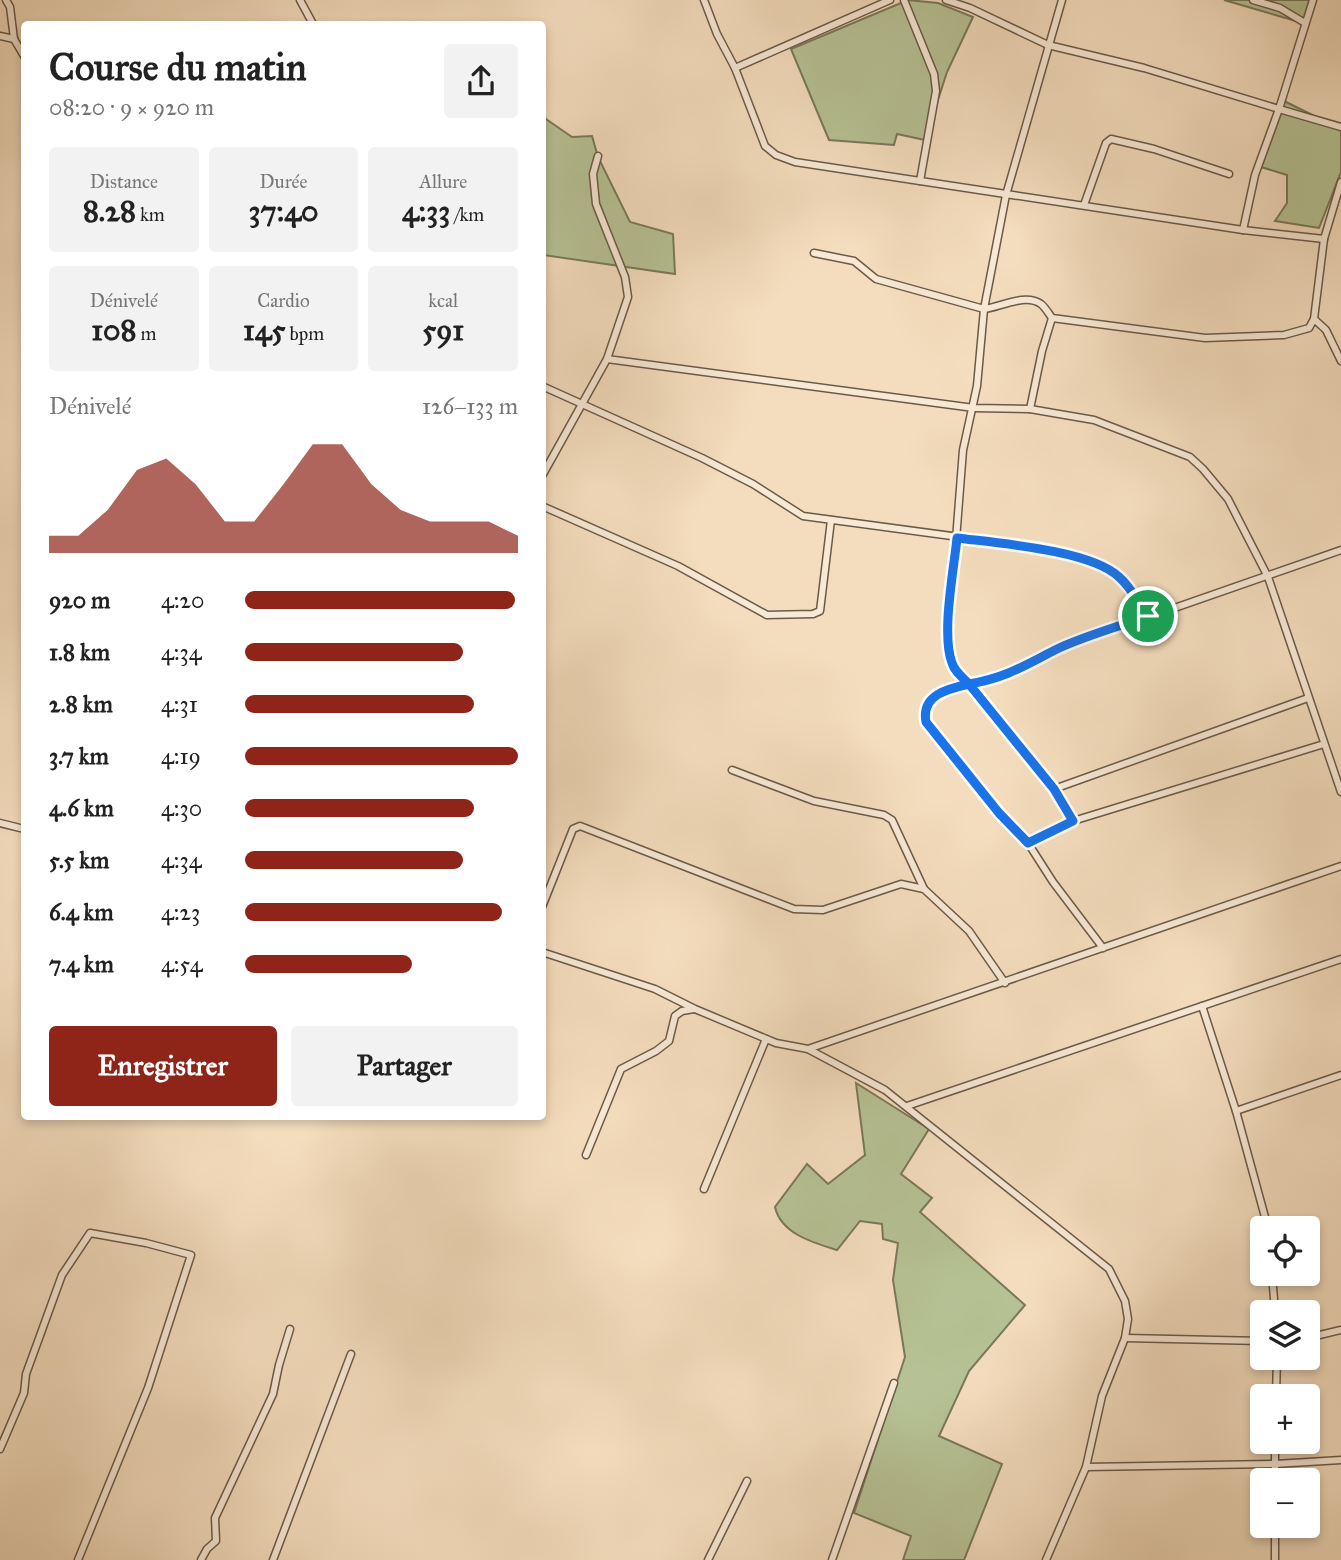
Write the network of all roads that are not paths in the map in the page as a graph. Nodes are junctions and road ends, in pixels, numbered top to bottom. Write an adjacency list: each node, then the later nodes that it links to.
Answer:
1 (6, 0): 14 (street)
2 (300, 0): 11 (street)
3 (704, 0): 17 (street)
4 (890, 0): 17 (street)
5 (904, 0): 22 (street)
6 (946, 0): 10 (street)
7 (1062, 0): 15 (street)
8 (1253, 0): 12 (street)
9 (1313, 0): 12 (street)
10 (971, 4): 15 (street)
11 (311, 21)
12 (1306, 23): 18 (street)
13 (0, 36): 14 (street)
14 (14, 39): 16 (street)
15 (1048, 45): 18 (street); 24 (street)
16 (21, 51)
17 (735, 68): 22 (street)
18 (1279, 109): 19 (street); 26 (street)
19 (1341, 127)
20 (598, 156): 32 (street)
21 (1229, 174): 25 (street)
22 (920, 181): 24 (street)
23 (1341, 182): 27 (street)
24 (1006, 195): 25 (street); 29 (street)
25 (1084, 205): 26 (street)
26 (1243, 230): 27 (street)
27 (1324, 239): 31 (street)
28 (814, 253): 29 (street)
29 (984, 309): 30 (street); 36 (street)
30 (1052, 318): 31 (street); 37 (street)
31 (1314, 319): 33 (street)
32 (607, 359): 35 (street); 36 (street)
33 (1341, 361)
34 (546, 388): 35 (street)
35 (581, 405): 38 (street); 40 (street)
36 (974, 408): 37 (street); 41 (street)
37 (1030, 409): 43 (street)
38 (546, 469)
39 (546, 508): 40 (street)
40 (831, 520): 41 (street)
41 (957, 538): 44 (street); 45 (street)
42 (1341, 550): 43 (street)
43 (1268, 577): 44 (street); 46 (street)
44 (1148, 616): 45 (street)
45 (969, 684): 49 (street); 54 (street)
46 (1308, 698): 47 (street); 49 (street)
47 (1324, 744): 50 (street); 51 (street)
48 (732, 770): 56 (street)
49 (1054, 789): 51 (street)
50 (1341, 792)
51 (1073, 821): 54 (street)
52 (0, 823): 53 (street)
53 (21, 828)
54 (1028, 843): 58 (street)
55 (1341, 866): 58 (street)
56 (924, 890): 57 (street); 61 (street)
57 (546, 897)
58 (1103, 948): 61 (street)
59 (546, 953): 63 (street)
60 (1341, 959): 62 (street)
61 (1005, 983): 65 (street)
62 (1202, 1006): 67 (street); 68 (street)
63 (695, 1009): 64 (street); 69 (street)
64 (766, 1039): 65 (street); 70 (street)
65 (808, 1049): 67 (street)
66 (1341, 1075): 68 (street)
67 (907, 1106): 75 (street)
68 (1236, 1111): 71 (street)
69 (586, 1155)
70 (704, 1189)
71 (1265, 1216)
72 (290, 1329): 88 (street)
73 (1341, 1330): 74 (street)
74 (1320, 1335)
75 (1125, 1338): 76 (street); 83 (street)
76 (1250, 1341)
77 (351, 1354): 89 (street)
78 (894, 1383): 91 (street)
79 (0, 1449): 87 (street)
80 (1275, 1454): 82 (street)
81 (1341, 1460): 82 (street)
82 (1275, 1464): 83 (street); 84 (street)
83 (1086, 1467): 92 (street)
84 (1275, 1468)
85 (747, 1481): 90 (street)
86 (1275, 1538): 93 (street)
87 (78, 1560)
88 (201, 1560)
89 (273, 1560)
90 (708, 1560)
91 (831, 1560)
92 (1046, 1560)
93 (1275, 1560)

